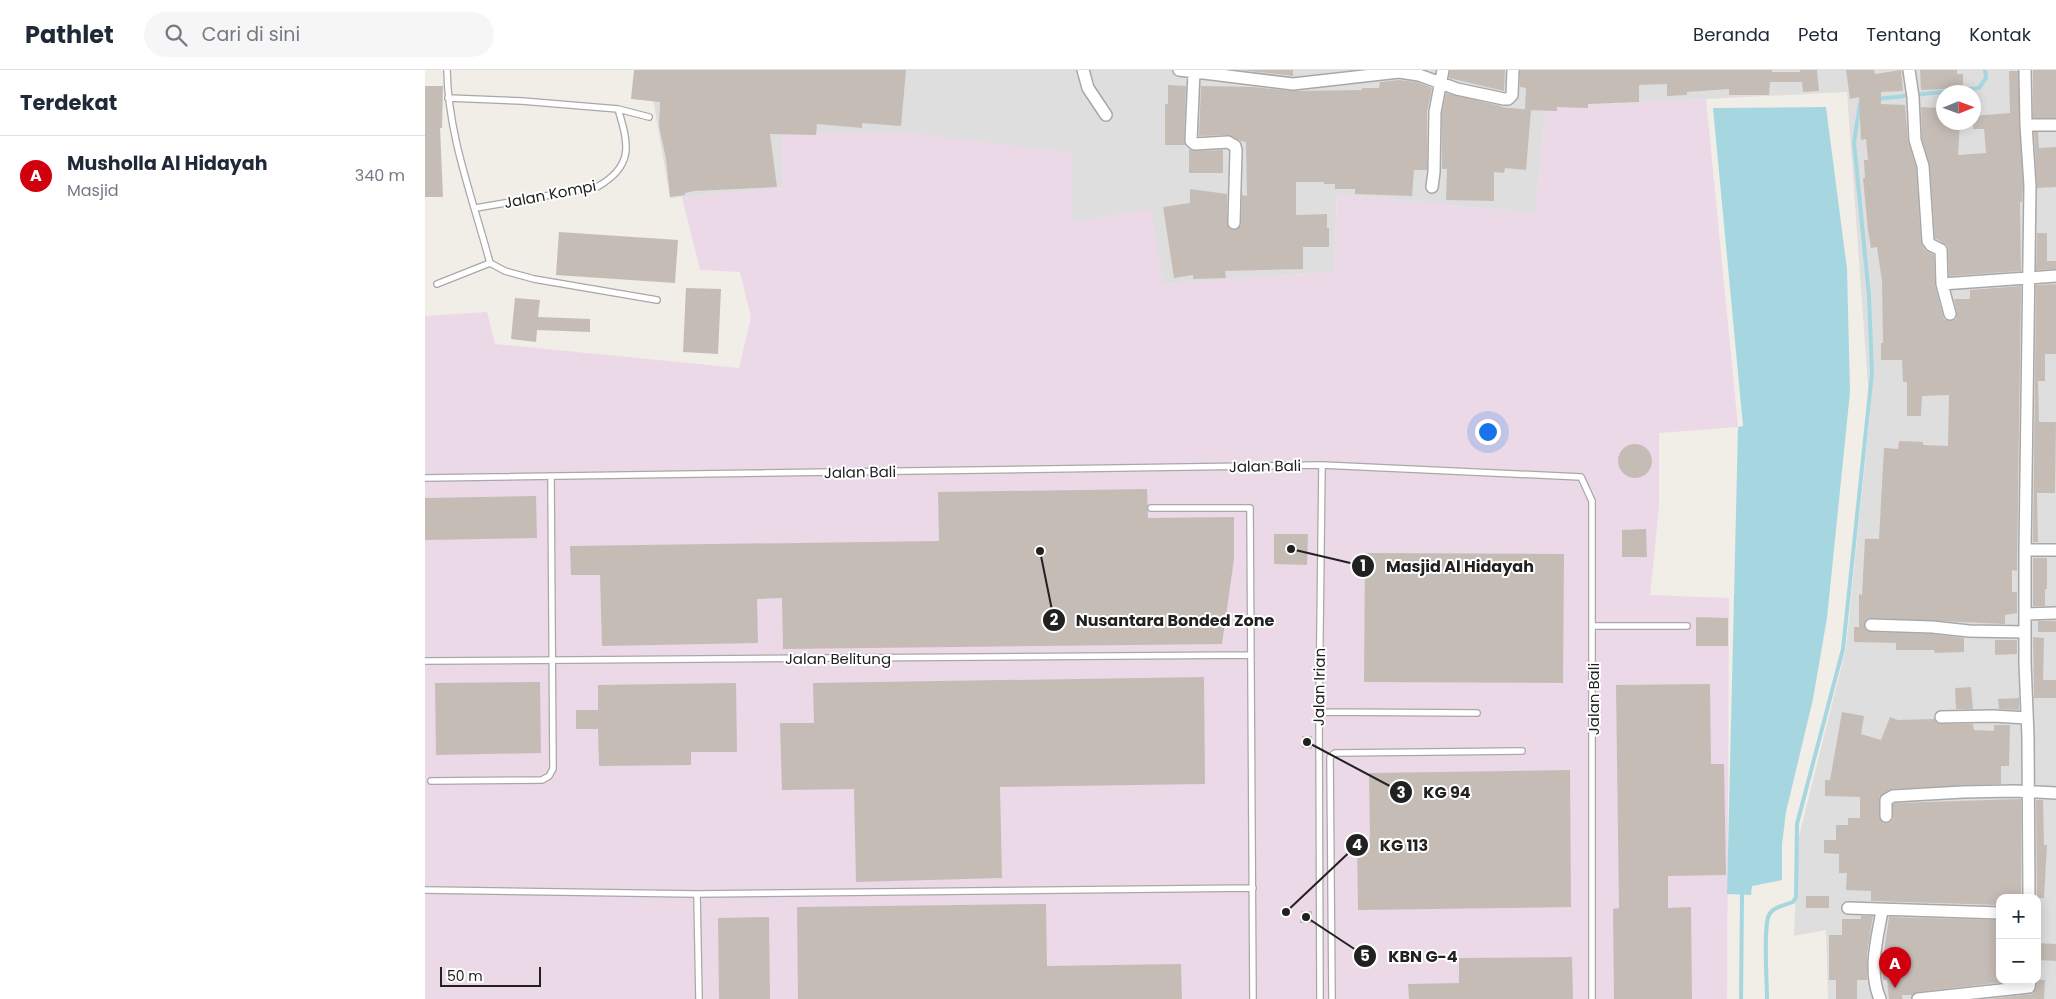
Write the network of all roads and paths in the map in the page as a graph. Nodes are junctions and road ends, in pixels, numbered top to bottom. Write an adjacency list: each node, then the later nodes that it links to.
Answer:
1 (447, 70): 10 (lane)
2 (1083, 70): 12 (street)
3 (1179, 70): 8 (street)
4 (1443, 70): 9 (street)
5 (1513, 70): 9 (street)
6 (1909, 70): 23 (street)
7 (2025, 70): 14 (street)
8 (1193, 72): 9 (street); 18 (street)
9 (1440, 82): 16 (street)
10 (448, 98): 11 (lane); 17 (lane)
11 (618, 110): 13 (lane); 17 (lane, Jalan Kompi)
12 (1106, 115)
13 (649, 117)
14 (2026, 125): 15 (street); 21 (street)
15 (2056, 125)
16 (1432, 187)
17 (476, 208): 19 (lane)
18 (1234, 223)
19 (490, 263): 22 (lane); 24 (lane)
20 (2056, 276): 21 (street)
21 (2027, 277): 23 (street); 30 (street)
22 (437, 284)
23 (1942, 284): 25 (street)
24 (657, 300)
25 (1950, 314)
26 (1322, 465): 27 (lane, Jalan Bali); 35 (lane, Jalan Bali); 41 (lane, Jalan Irian)
27 (551, 477): 28 (lane, Jalan Bali); 39 (lane)
28 (425, 478)
29 (1151, 508): 38 (lane)
30 (2025, 550): 31 (street); 33 (street)
31 (2056, 550)
32 (2056, 613): 33 (street)
33 (2025, 614): 37 (street)
34 (1871, 625): 37 (street)
35 (1593, 626): 36 (lane); 63 (lane, Jalan Bali)
36 (1687, 626)
37 (2025, 632): 44 (street)
38 (1251, 654): 39 (lane, Jalan Belitung); 50 (lane)
39 (552, 660): 40 (lane, Jalan Belitung); 46 (lane)
40 (425, 661)
41 (1319, 712): 42 (lane); 61 (lane, Jalan Irian)
42 (1477, 712)
43 (1941, 717): 44 (street)
44 (2027, 718): 47 (street)
45 (1522, 751): 62 (lane)
46 (431, 781)
47 (2029, 791): 48 (street); 49 (street); 53 (street)
48 (2056, 793)
49 (1886, 816)
50 (1253, 888): 52 (lane); 60 (lane)
51 (425, 890): 52 (lane)
52 (697, 894): 59 (lane)
53 (2029, 894)
54 (1848, 908): 55 (street)
55 (1882, 911): 56 (street); 64 (street)
56 (1996, 913)
57 (2023, 984): 65 (street)
58 (2030, 984): 66 (street)
59 (699, 999)
60 (1253, 999)
61 (1320, 999)
62 (1333, 999)
63 (1592, 999)
64 (1879, 999)
65 (1918, 999)
66 (2029, 999)

